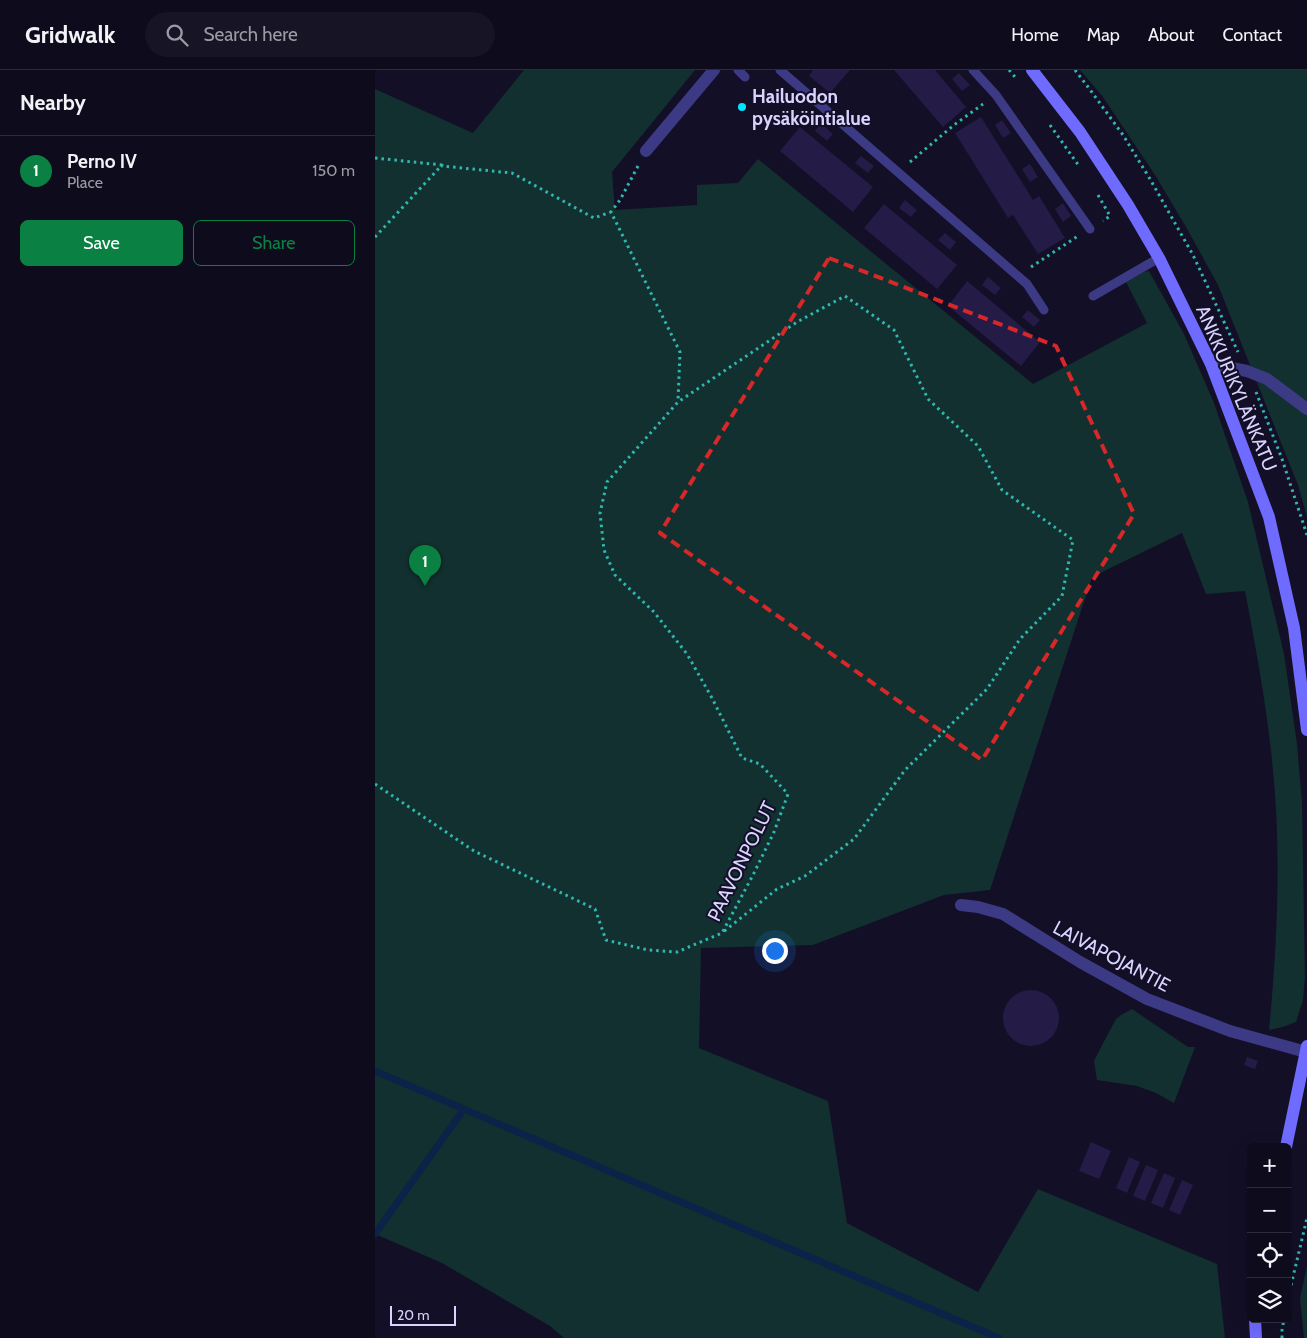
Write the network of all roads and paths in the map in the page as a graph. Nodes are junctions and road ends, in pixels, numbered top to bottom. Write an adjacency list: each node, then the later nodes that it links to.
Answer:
1 (714, 70): 10 (street)
2 (738, 70): 7 (lane)
3 (780, 70): 13 (lane)
4 (973, 70): 9 (lane)
5 (1032, 70): 17 (street, ANKKURIKYLÄNKATU)
6 (1075, 70): 21 (path)
7 (745, 77)
8 (1017, 79): 9 (path)
9 (996, 95): 13 (path); 15 (lane)
10 (646, 152): 14 (path)
11 (375, 158): 12 (path)
12 (442, 165): 14 (path); 16 (path)
13 (898, 172): 19 (lane)
14 (611, 212): 22 (path)
15 (1089, 229)
16 (375, 237)
17 (1159, 258): 18 (lane); 20 (street, ANKKURIKYLÄNKATU)
18 (1093, 296)
19 (1044, 310)
20 (1211, 364): 21 (street); 25 (street, ANKKURIKYLÄNKATU)
21 (1247, 371): 23 (street); 24 (path)
22 (678, 402): 28 (path, PAAVONPOLUT); 28 (path)
23 (1307, 409)
24 (1307, 535)
25 (1307, 730)
26 (375, 784): 28 (path, PAAVONPOLUT)
27 (961, 905): 29 (street, LAIVAPOJANTIE)
28 (722, 933)
29 (1307, 1049): 30 (street)
30 (1288, 1143)
31 (1307, 1218): 32 (path)
32 (1292, 1281)
33 (1255, 1323): 35 (street)
34 (1283, 1323): 36 (path)
35 (1256, 1338)
36 (1283, 1338)

